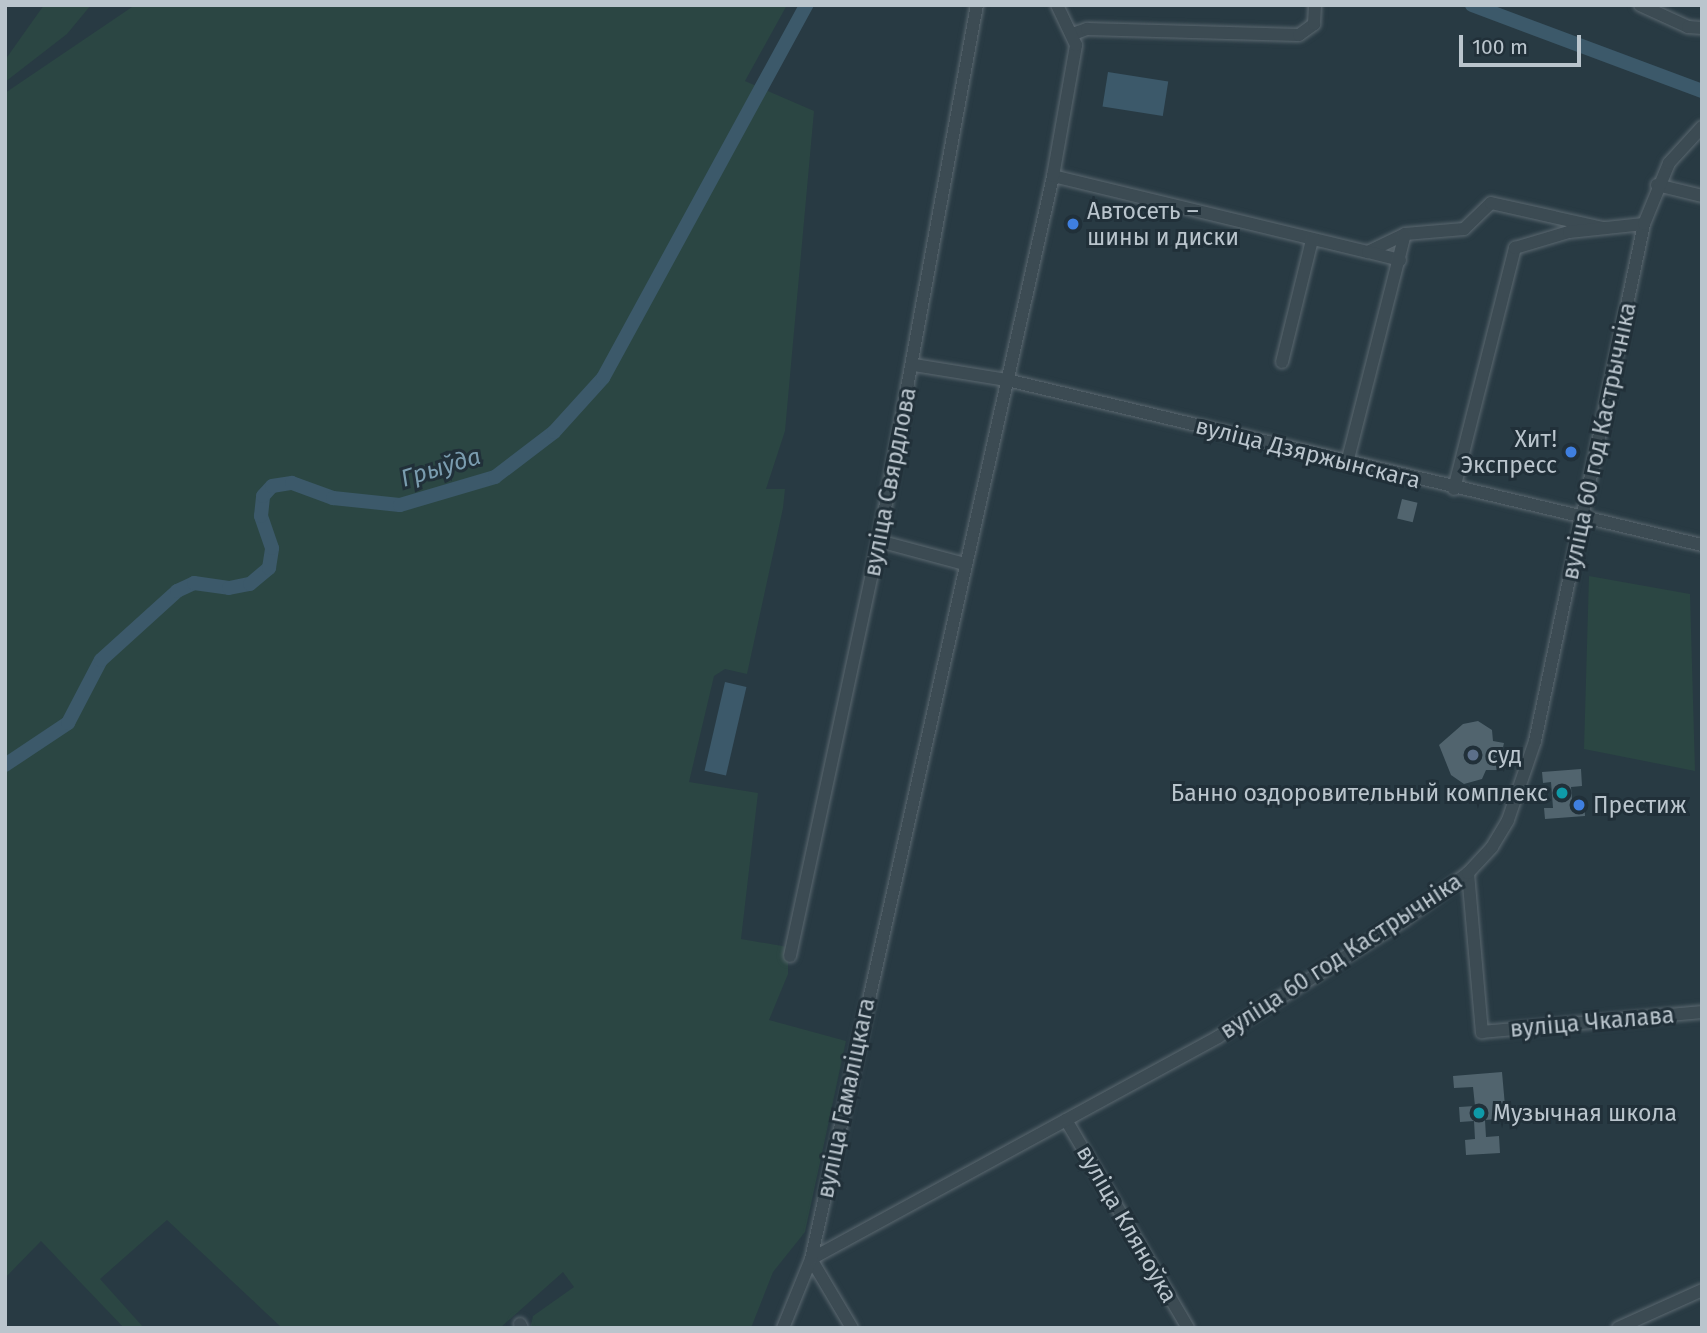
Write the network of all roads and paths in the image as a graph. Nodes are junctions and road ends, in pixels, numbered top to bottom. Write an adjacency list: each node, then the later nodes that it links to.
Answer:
1 (977, 5): 18 (street, вуліца Свярдлова)
2 (1057, 5): 6 (street)
3 (1315, 5): 6 (street)
4 (1640, 5): 5 (street)
5 (1702, 28)
6 (1073, 34): 8 (street)
7 (1702, 127): 9 (street, вуліца 60 год Кастрычніка)
8 (1053, 176): 14 (street); 19 (street)
9 (1657, 186): 10 (street); 11 (street, вуліца 60 год Кастрычніка)
10 (1702, 196)
11 (1644, 225): 12 (street); 22 (street, вуліца 60 год Кастрычніка)
12 (1603, 228): 13 (street); 21 (street)
13 (1405, 234): 15 (street); 16 (street)
14 (1312, 240): 15 (street); 17 (street)
15 (1368, 252): 16 (street)
16 (1400, 260): 20 (street)
17 (1282, 362)
18 (914, 365): 19 (street, вуліца Дзяржынскага); 23 (street, вуліца Свярдлова)
19 (1007, 380): 20 (street, вуліца Дзяржынскага); 25 (street)
20 (1347, 463): 21 (street, вуліца Дзяржынскага)
21 (1454, 489): 22 (street, вуліца Дзяржынскага)
22 (1583, 519): 24 (street, вуліца Дзяржынскага); 26 (street, вуліца 60 год Кастрычніка)
23 (879, 541): 25 (street); 27 (street, вуліца Свярдлова)
24 (1702, 545)
25 (965, 564): 30 (street, вуліца Гамаліцкага)
26 (1468, 873): 28 (street, вуліца Чкалава); 29 (street, вуліца 60 год Кастрычніка)
27 (790, 956)
28 (1702, 1012)
29 (1066, 1120): 30 (street, вуліца 60 год Кастрычніка); 34 (street, вуліца Кляноўка)
30 (811, 1259): 32 (street, вуліца Гамаліцкага); 33 (street)
31 (1702, 1290): 35 (street)
32 (783, 1328)
33 (852, 1328)
34 (1188, 1328)
35 (1618, 1328)

